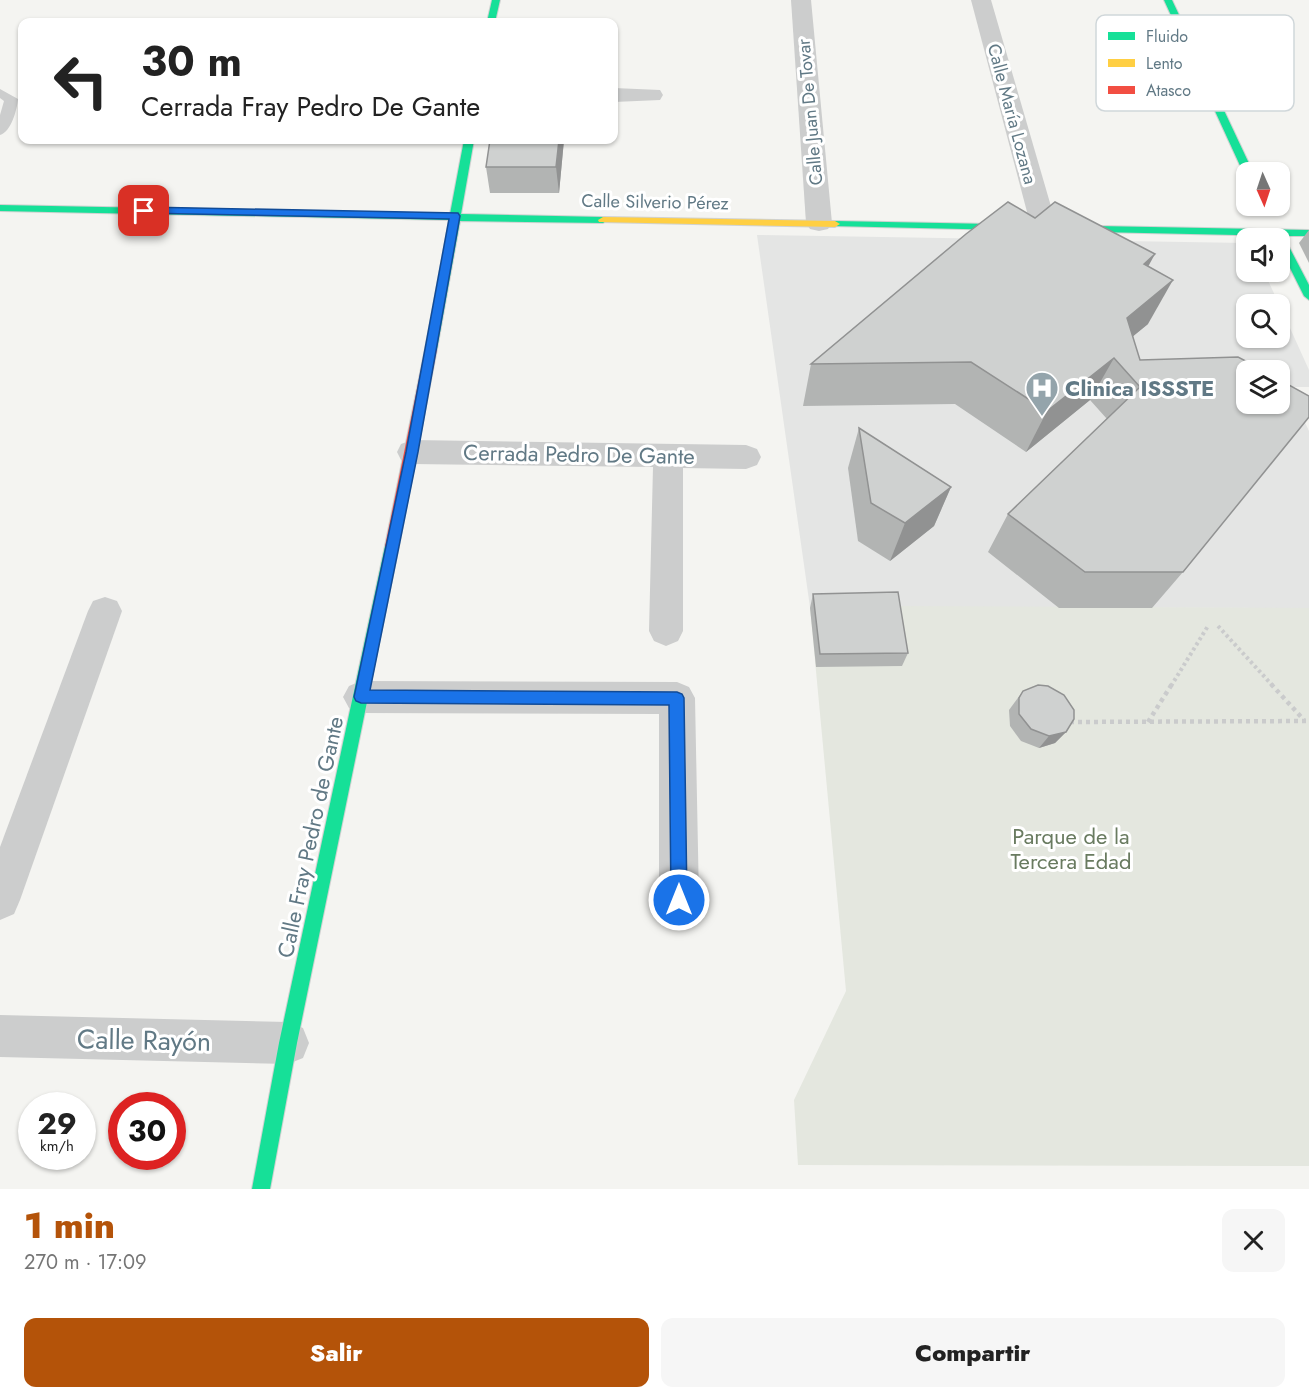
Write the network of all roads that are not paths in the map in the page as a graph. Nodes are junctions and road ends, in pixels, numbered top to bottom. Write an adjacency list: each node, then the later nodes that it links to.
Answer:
1 (495, 0): 6 (main road)
2 (801, 0): 16 (street, Calle Juan De Tovar)
3 (981, 0): 17 (street, Calle María Lozana)
4 (1168, 0): 5 (main road)
5 (1175, 15)
6 (492, 18)
7 (0, 93): 11 (lane)
8 (618, 95): 9 (street)
9 (652, 95)
10 (1220, 111): 13 (main road)
11 (0, 131)
12 (468, 144): 15 (main road, Calle Fray Pedro de Gante)
13 (1243, 162)
14 (0, 208): 15 (main road, Calle Silverio Pérez)
15 (455, 216): 16 (main road, Calle Silverio Pérez); 23 (main road, Calle Fray Pedro de Gante)
16 (819, 223): 17 (main road, Calle Silverio Pérez)
17 (1044, 227): 19 (main road, Calle Silverio Pérez)
18 (1309, 233): 20 (main road, Calle Silverio Pérez)
19 (1236, 235)
20 (1290, 235)
21 (1290, 260): 22 (main road)
22 (1309, 296)
23 (412, 452): 24 (street, Cerrada Pedro De Gante); 28 (main road, Calle Fray Pedro de Gante)
24 (668, 455): 25 (street, Cerrada Pedro De Gante); 27 (street)
25 (746, 457)
26 (105, 611): 29 (street)
27 (666, 630)
28 (361, 697): 30 (street); 32 (main road, Calle Fray Pedro de Gante)
29 (0, 900)
30 (679, 900)
31 (0, 1036): 32 (street, Calle Rayón)
32 (288, 1044): 33 (main road, Calle Fray Pedro de Gante)
33 (261, 1189)

